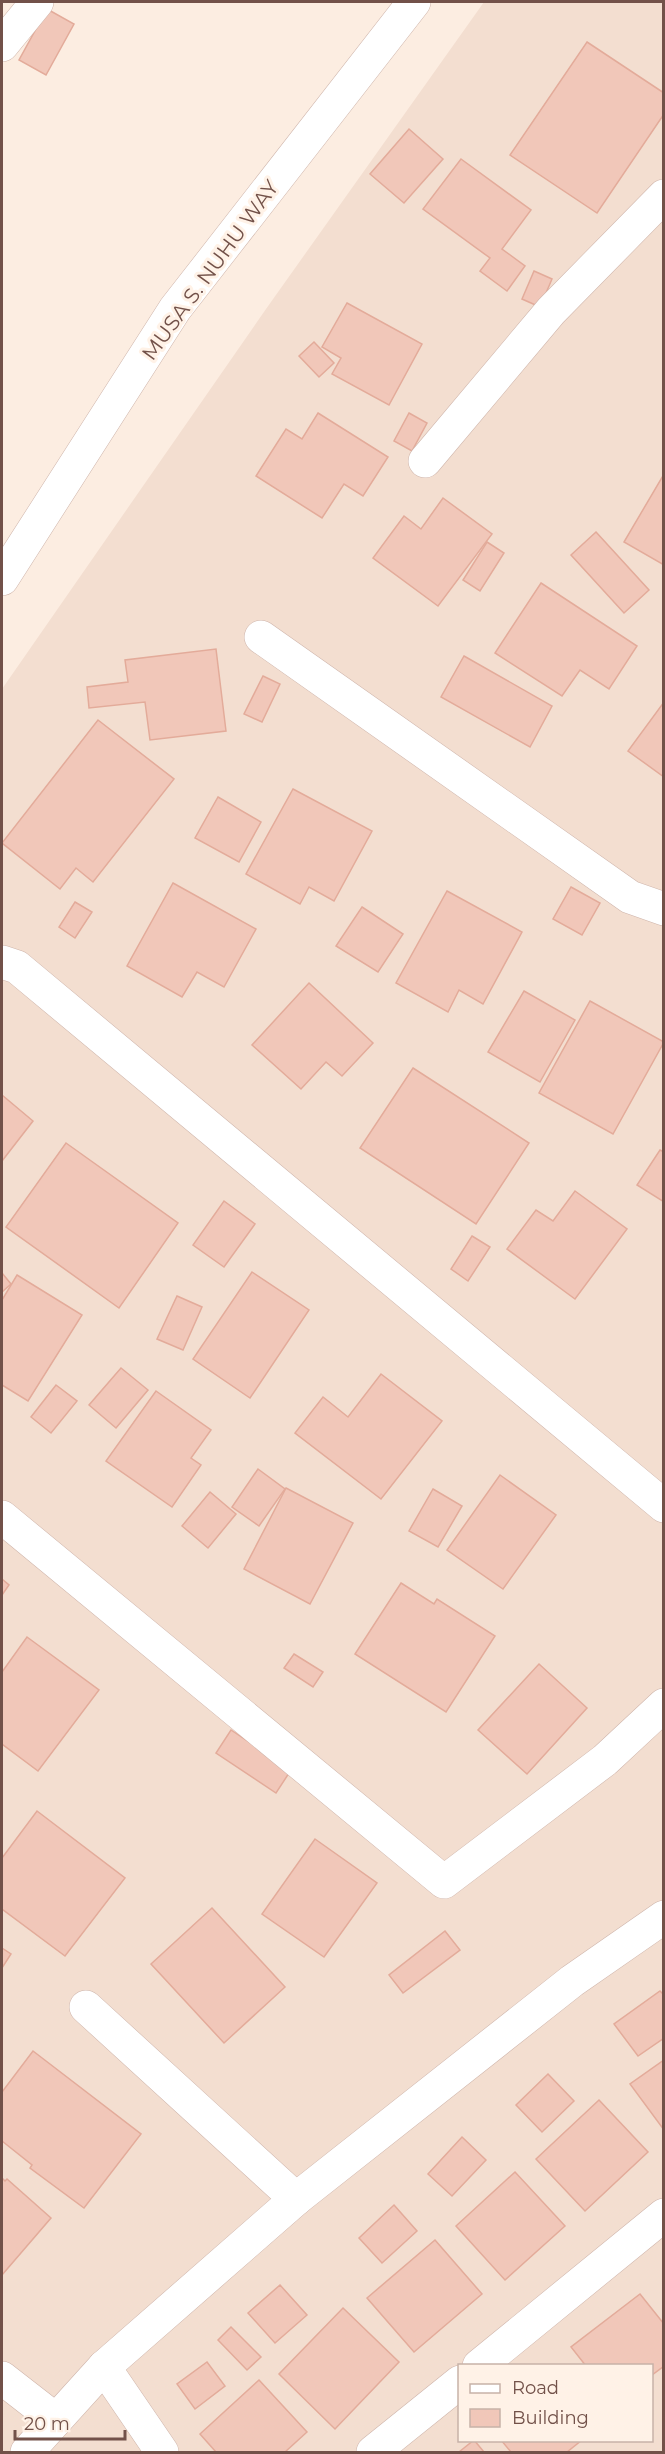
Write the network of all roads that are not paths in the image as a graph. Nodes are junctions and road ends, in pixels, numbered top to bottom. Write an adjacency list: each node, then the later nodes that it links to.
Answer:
1 (37, 2): 3 (street)
2 (414, 2): 6 (street, MUSA S. NUHU WAY)
3 (2, 45)
4 (663, 196): 5 (street)
5 (425, 461)
6 (2, 579)
7 (261, 636): 8 (street)
8 (663, 909)
9 (2, 962): 10 (street)
10 (663, 1506)
11 (2, 1517): 12 (street)
12 (663, 1705)
13 (663, 1917): 15 (street)
14 (86, 2007): 15 (street)
15 (296, 2199): 18 (street)
16 (663, 2215): 17 (street)
17 (481, 2364)
18 (104, 2367): 21 (street); 23 (street)
19 (2, 2378): 21 (street)
20 (458, 2383): 24 (street)
21 (56, 2420): 22 (street)
22 (27, 2452)
23 (162, 2452)
24 (373, 2452)

